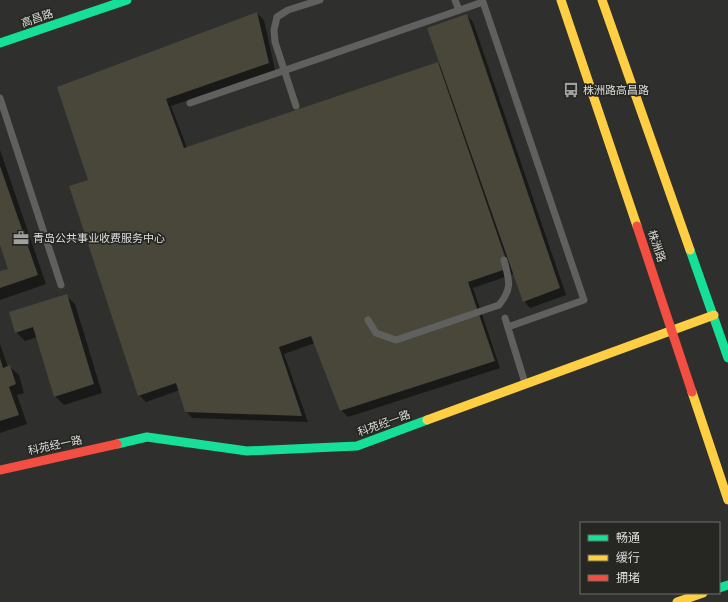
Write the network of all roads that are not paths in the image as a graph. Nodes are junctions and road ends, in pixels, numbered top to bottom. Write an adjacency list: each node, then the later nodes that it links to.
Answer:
1 (128, 0): 7 (main road, 高昌路)
2 (320, 0): 10 (lane)
3 (455, 0): 6 (lane)
4 (561, 0): 17 (main road, 株洲路)
5 (602, 0): 13 (main road)
6 (460, 10): 9 (lane); 16 (lane)
7 (0, 43)
8 (0, 98): 12 (lane)
9 (190, 103)
10 (296, 106)
11 (504, 260): 15 (lane)
12 (61, 285)
13 (714, 315): 17 (main road, 科苑经一路); 18 (main road)
14 (505, 318): 16 (lane)
15 (368, 320)
16 (508, 327): 19 (lane)
17 (672, 329): 19 (main road, 科苑经一路); 21 (main road, 株洲路)
18 (728, 358)
19 (525, 384): 20 (main road, 科苑经一路)
20 (0, 470)
21 (728, 500)
22 (700, 594): 23 (main road)
23 (677, 602)

